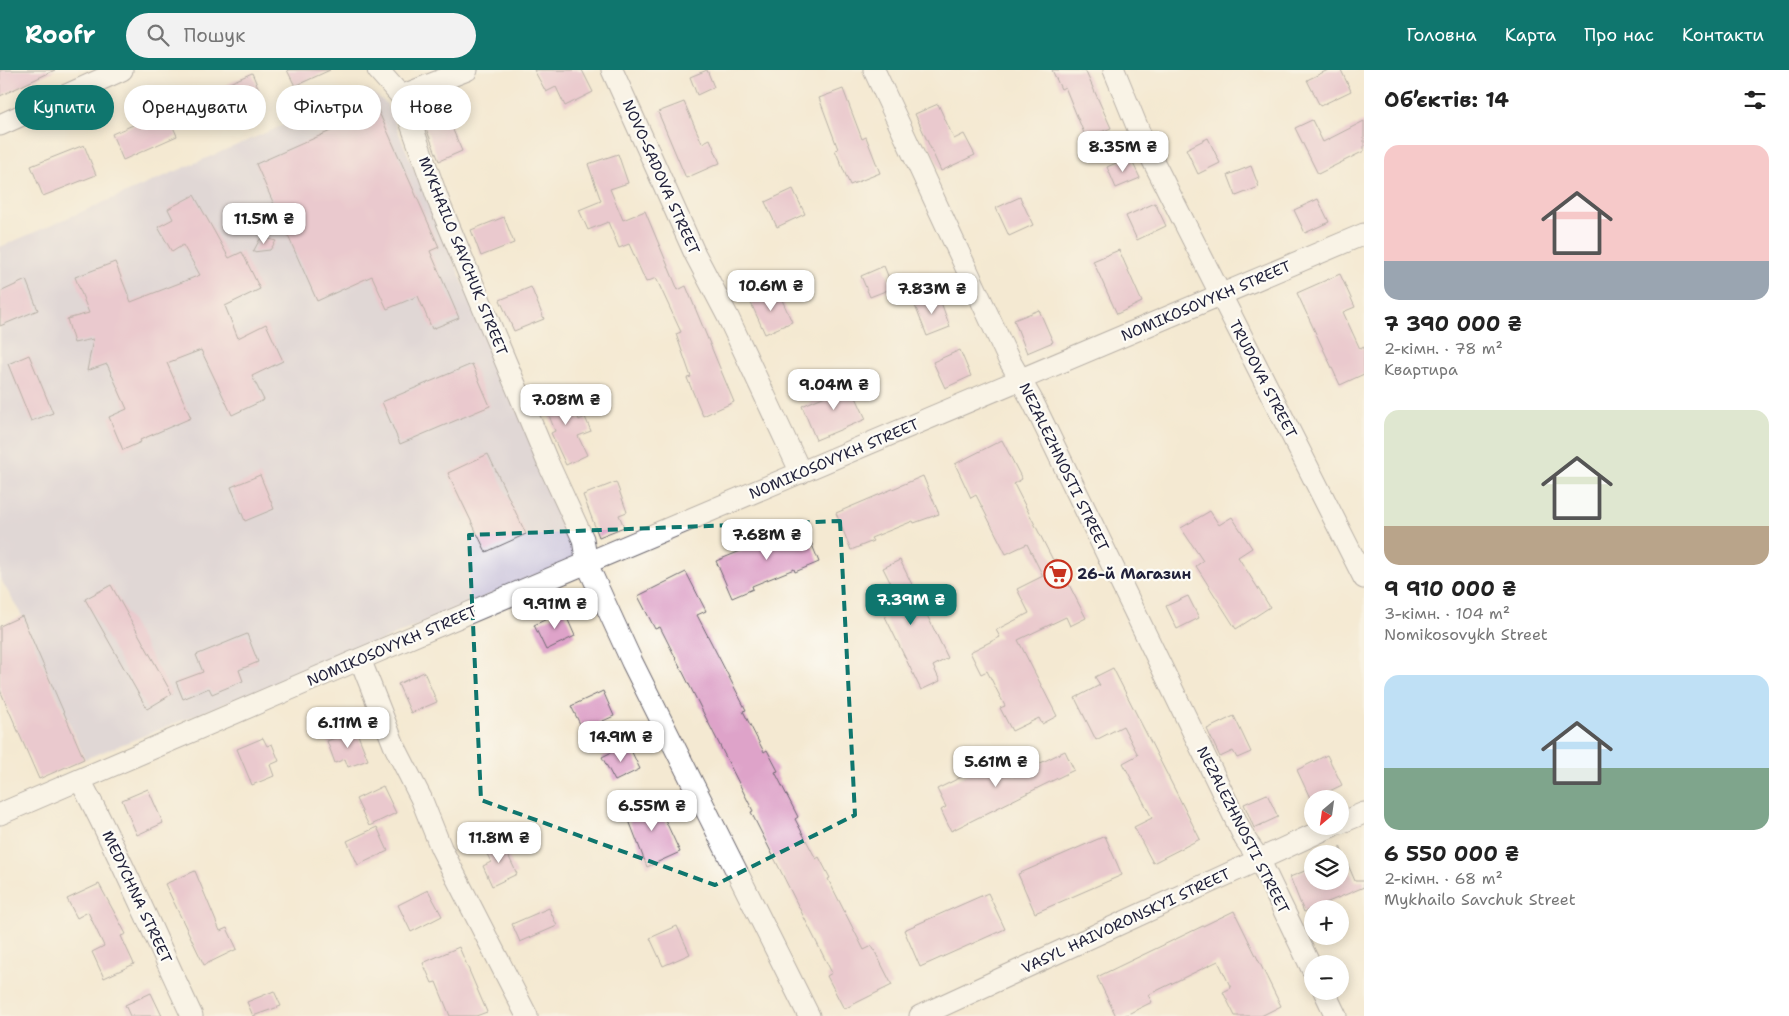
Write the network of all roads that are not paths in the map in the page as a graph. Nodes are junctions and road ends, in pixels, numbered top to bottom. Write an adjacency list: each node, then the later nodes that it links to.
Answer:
1 (122, 70): 9 (street)
2 (378, 70): 7 (street, MYKHAILO SAVCHUK STREET)
3 (467, 70): 8 (street)
4 (612, 70): 14 (street, NOVO-SADOVA STREET)
5 (874, 70): 13 (street, NEZALEZHNOSTI STREET)
6 (1114, 70): 12 (street, TRUDOVA STREET)
7 (391, 85)
8 (429, 85)
9 (0, 125)
10 (413, 130): 15 (street, MYKHAILO SAVCHUK STREET)
11 (1364, 234): 12 (street, NOMIKOSOVYKH STREET)
12 (1221, 295): 13 (street, NOMIKOSOVYKH STREET); 16 (street, TRUDOVA STREET)
13 (1021, 380): 14 (street, NOMIKOSOVYKH STREET); 23 (street, NEZALEZHNOSTI STREET)
14 (801, 473): 15 (street, NOMIKOSOVYKH STREET)
15 (587, 564): 17 (street, NOMIKOSOVYKH STREET); 28 (street, MYKHAILO SAVCHUK STREET)
16 (1364, 578)
17 (360, 659): 18 (street, NOMIKOSOVYKH STREET); 27 (street)
18 (80, 780): 20 (street, NOMIKOSOVYKH STREET); 26 (street, MEDYCHNA STREET)
19 (1364, 812): 21 (street)
20 (0, 814)
21 (1349, 819)
22 (1312, 835): 23 (street, VASYL HAIVORONSKYI STREET)
23 (1259, 859): 24 (street, NEZALEZHNOSTI STREET); 29 (street, VASYL HAIVORONSKYI STREET)
24 (1305, 955)
25 (1328, 1000): 30 (street)
26 (192, 1016)
27 (527, 1016)
28 (809, 1016)
29 (920, 1016)
30 (1336, 1016)

